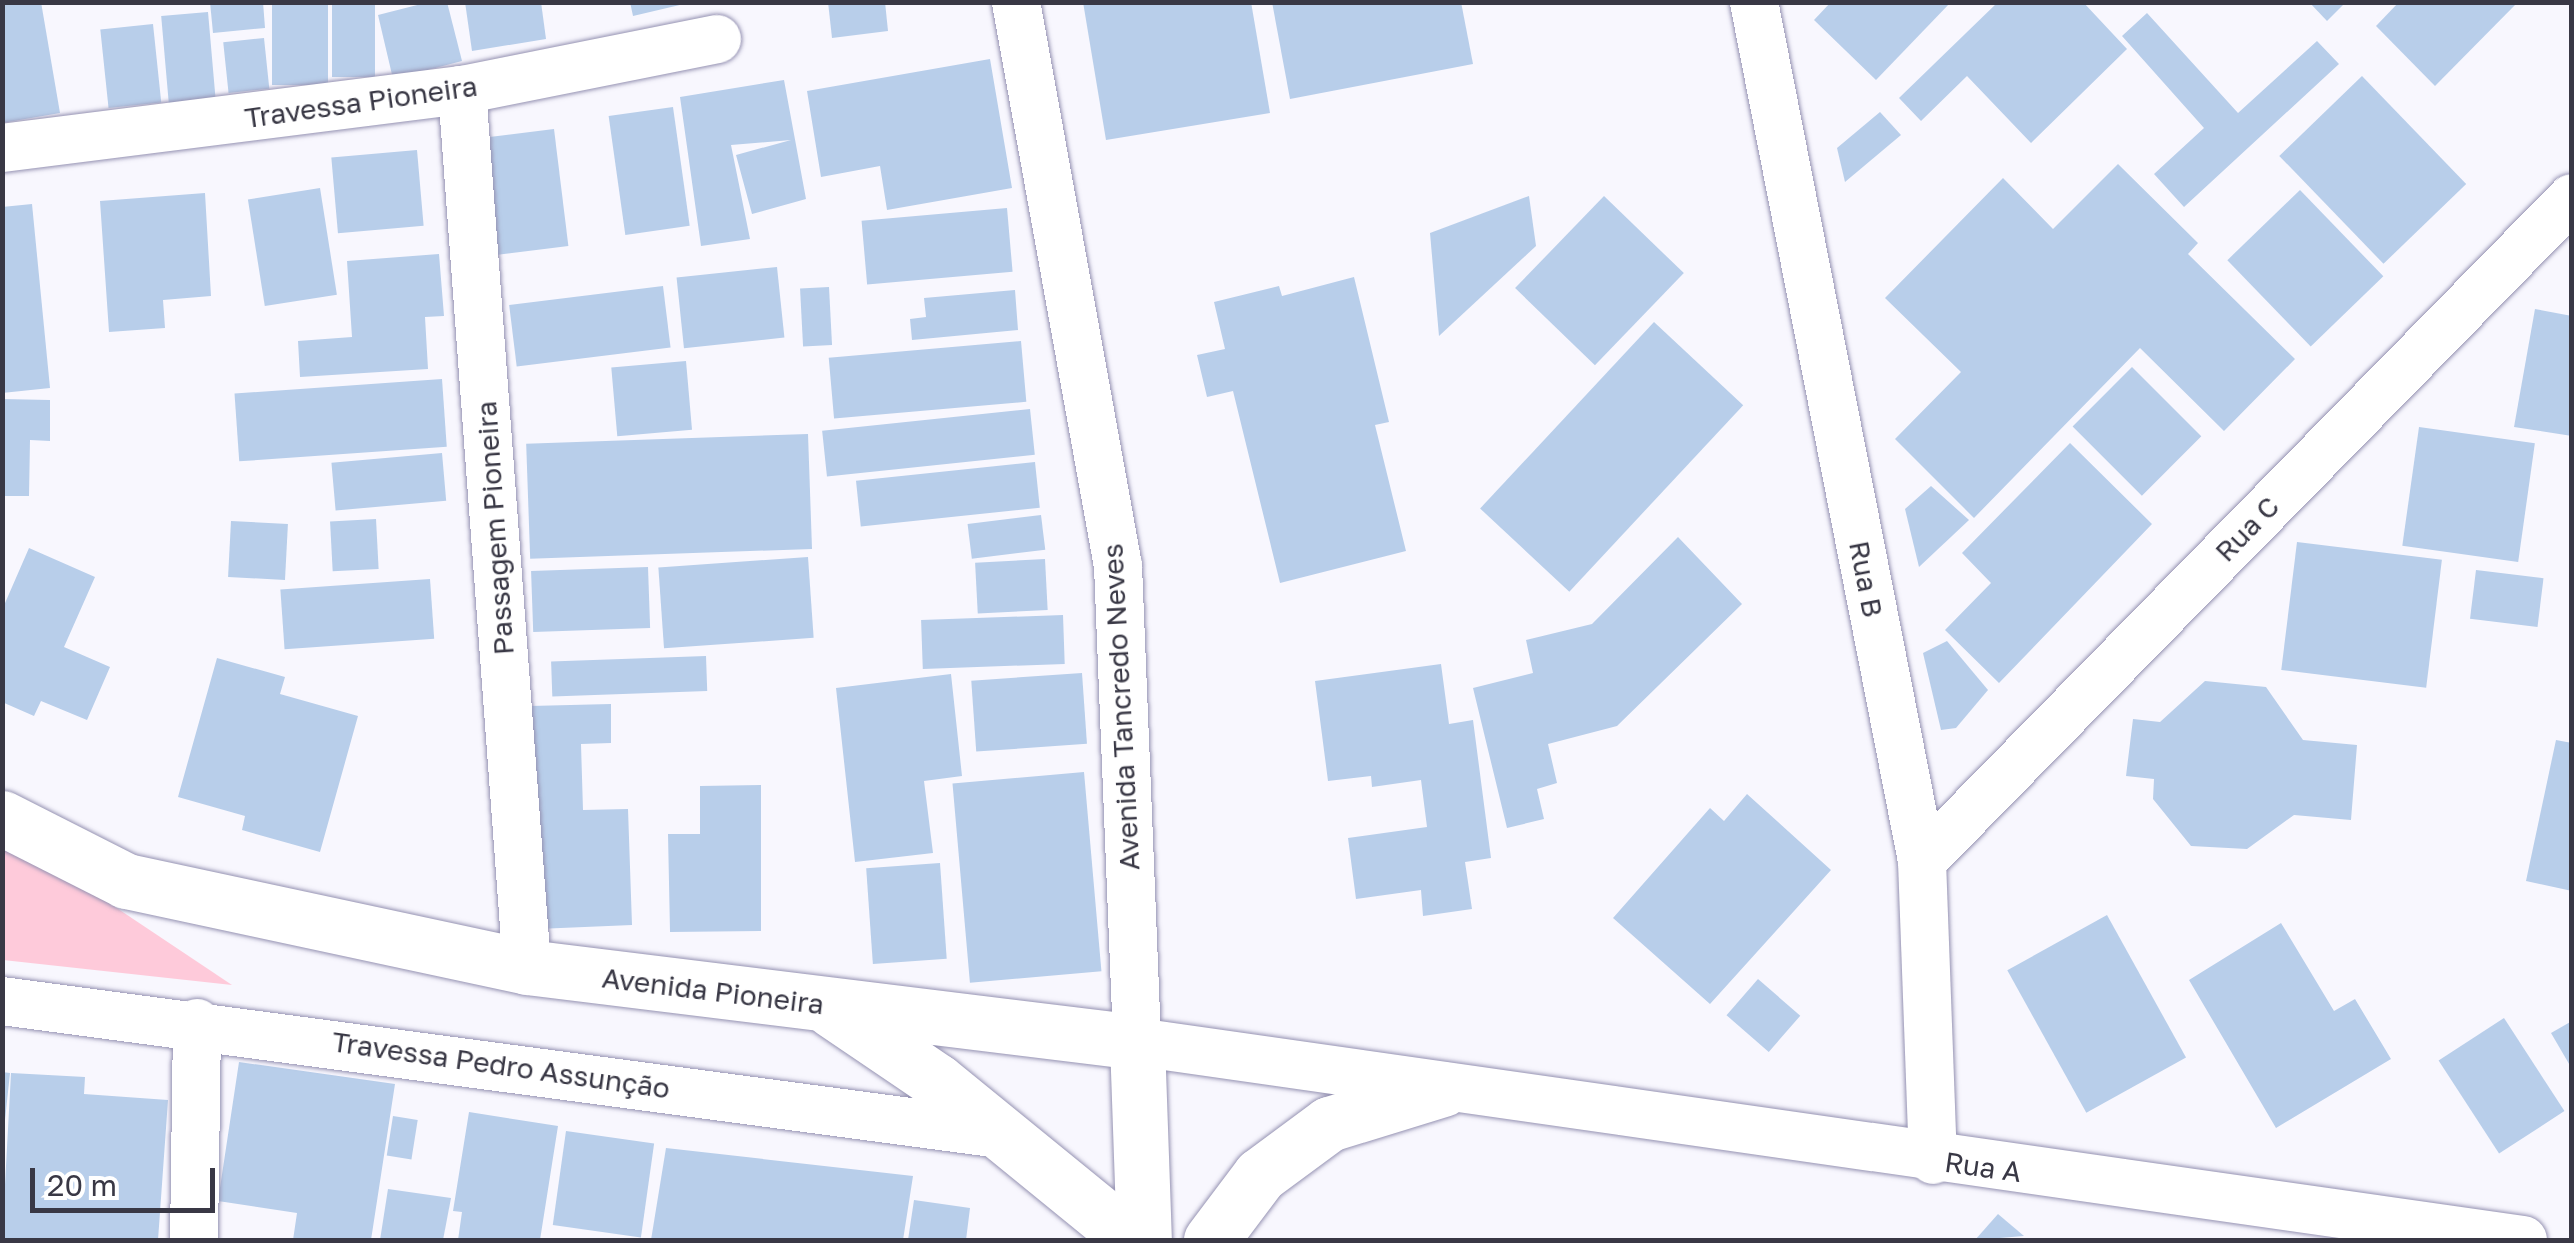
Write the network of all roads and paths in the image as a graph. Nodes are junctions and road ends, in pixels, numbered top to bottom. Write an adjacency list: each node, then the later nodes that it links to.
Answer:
1 (1016, 2): 13 (street, Avenida Tancredo Neves)
2 (1754, 2): 8 (street, Rua B)
3 (716, 39): 4 (street, Travessa Pioneira)
4 (462, 90): 5 (street, Travessa Pioneira); 9 (street, Passagem Pioneira)
5 (2, 148)
6 (2572, 198): 8 (street, Rua C)
7 (2, 818): 9 (street, Avenida Pioneira)
8 (1922, 861): 16 (street, Rua B)
9 (527, 967): 11 (street, Avenida Pioneira)
10 (2, 1001): 12 (street, Travessa Pedro Assunção)
11 (825, 1006): 13 (street, Avenida Pioneira); 15 (street)
12 (198, 1024): 15 (street, Travessa Pedro Assunção); 17 (street)
13 (1137, 1042): 14 (street, Avenida Pioneira); 19 (street, Avenida Tancredo Neves)
14 (1443, 1089): 16 (street, Rua A); 20 (street)
15 (1000, 1134): 18 (street)
16 (1933, 1160): 21 (street, Rua A)
17 (194, 1240)
18 (1132, 1240)
19 (1144, 1240)
20 (1211, 1240)
21 (2523, 1240)

